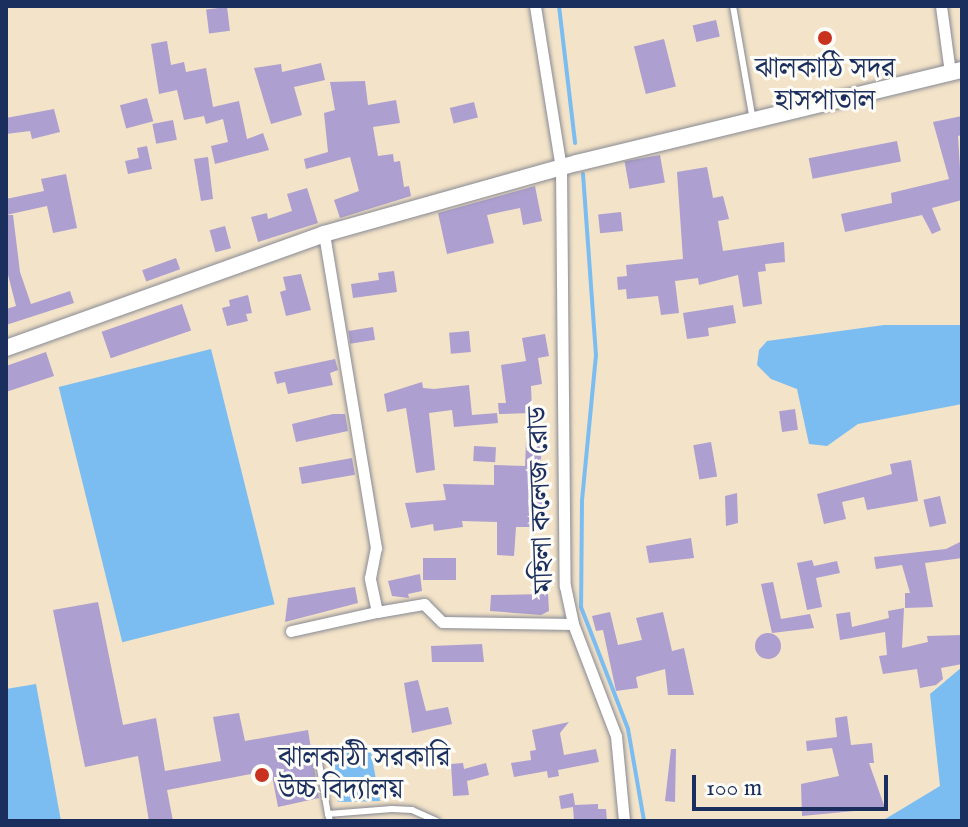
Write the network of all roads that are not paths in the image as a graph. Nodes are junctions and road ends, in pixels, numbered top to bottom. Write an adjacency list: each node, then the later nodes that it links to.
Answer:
1 (535, 6): 6 (street, মহিলা কলেজ রোড)
2 (733, 6): 5 (lane)
3 (941, 6): 4 (street)
4 (956, 72): 5 (main road)
5 (753, 121): 6 (main road)
6 (561, 168): 7 (main road); 10 (street, মহিলা কলেজ রোড)
7 (324, 234): 8 (main road); 9 (street)
8 (6, 348)
9 (377, 612): 10 (street); 11 (street)
10 (573, 624): 15 (street, মহিলা কলেজ রোড)
11 (291, 631)
12 (319, 763): 13 (lane)
13 (329, 818): 14 (lane)
14 (437, 821)
15 (624, 821)

